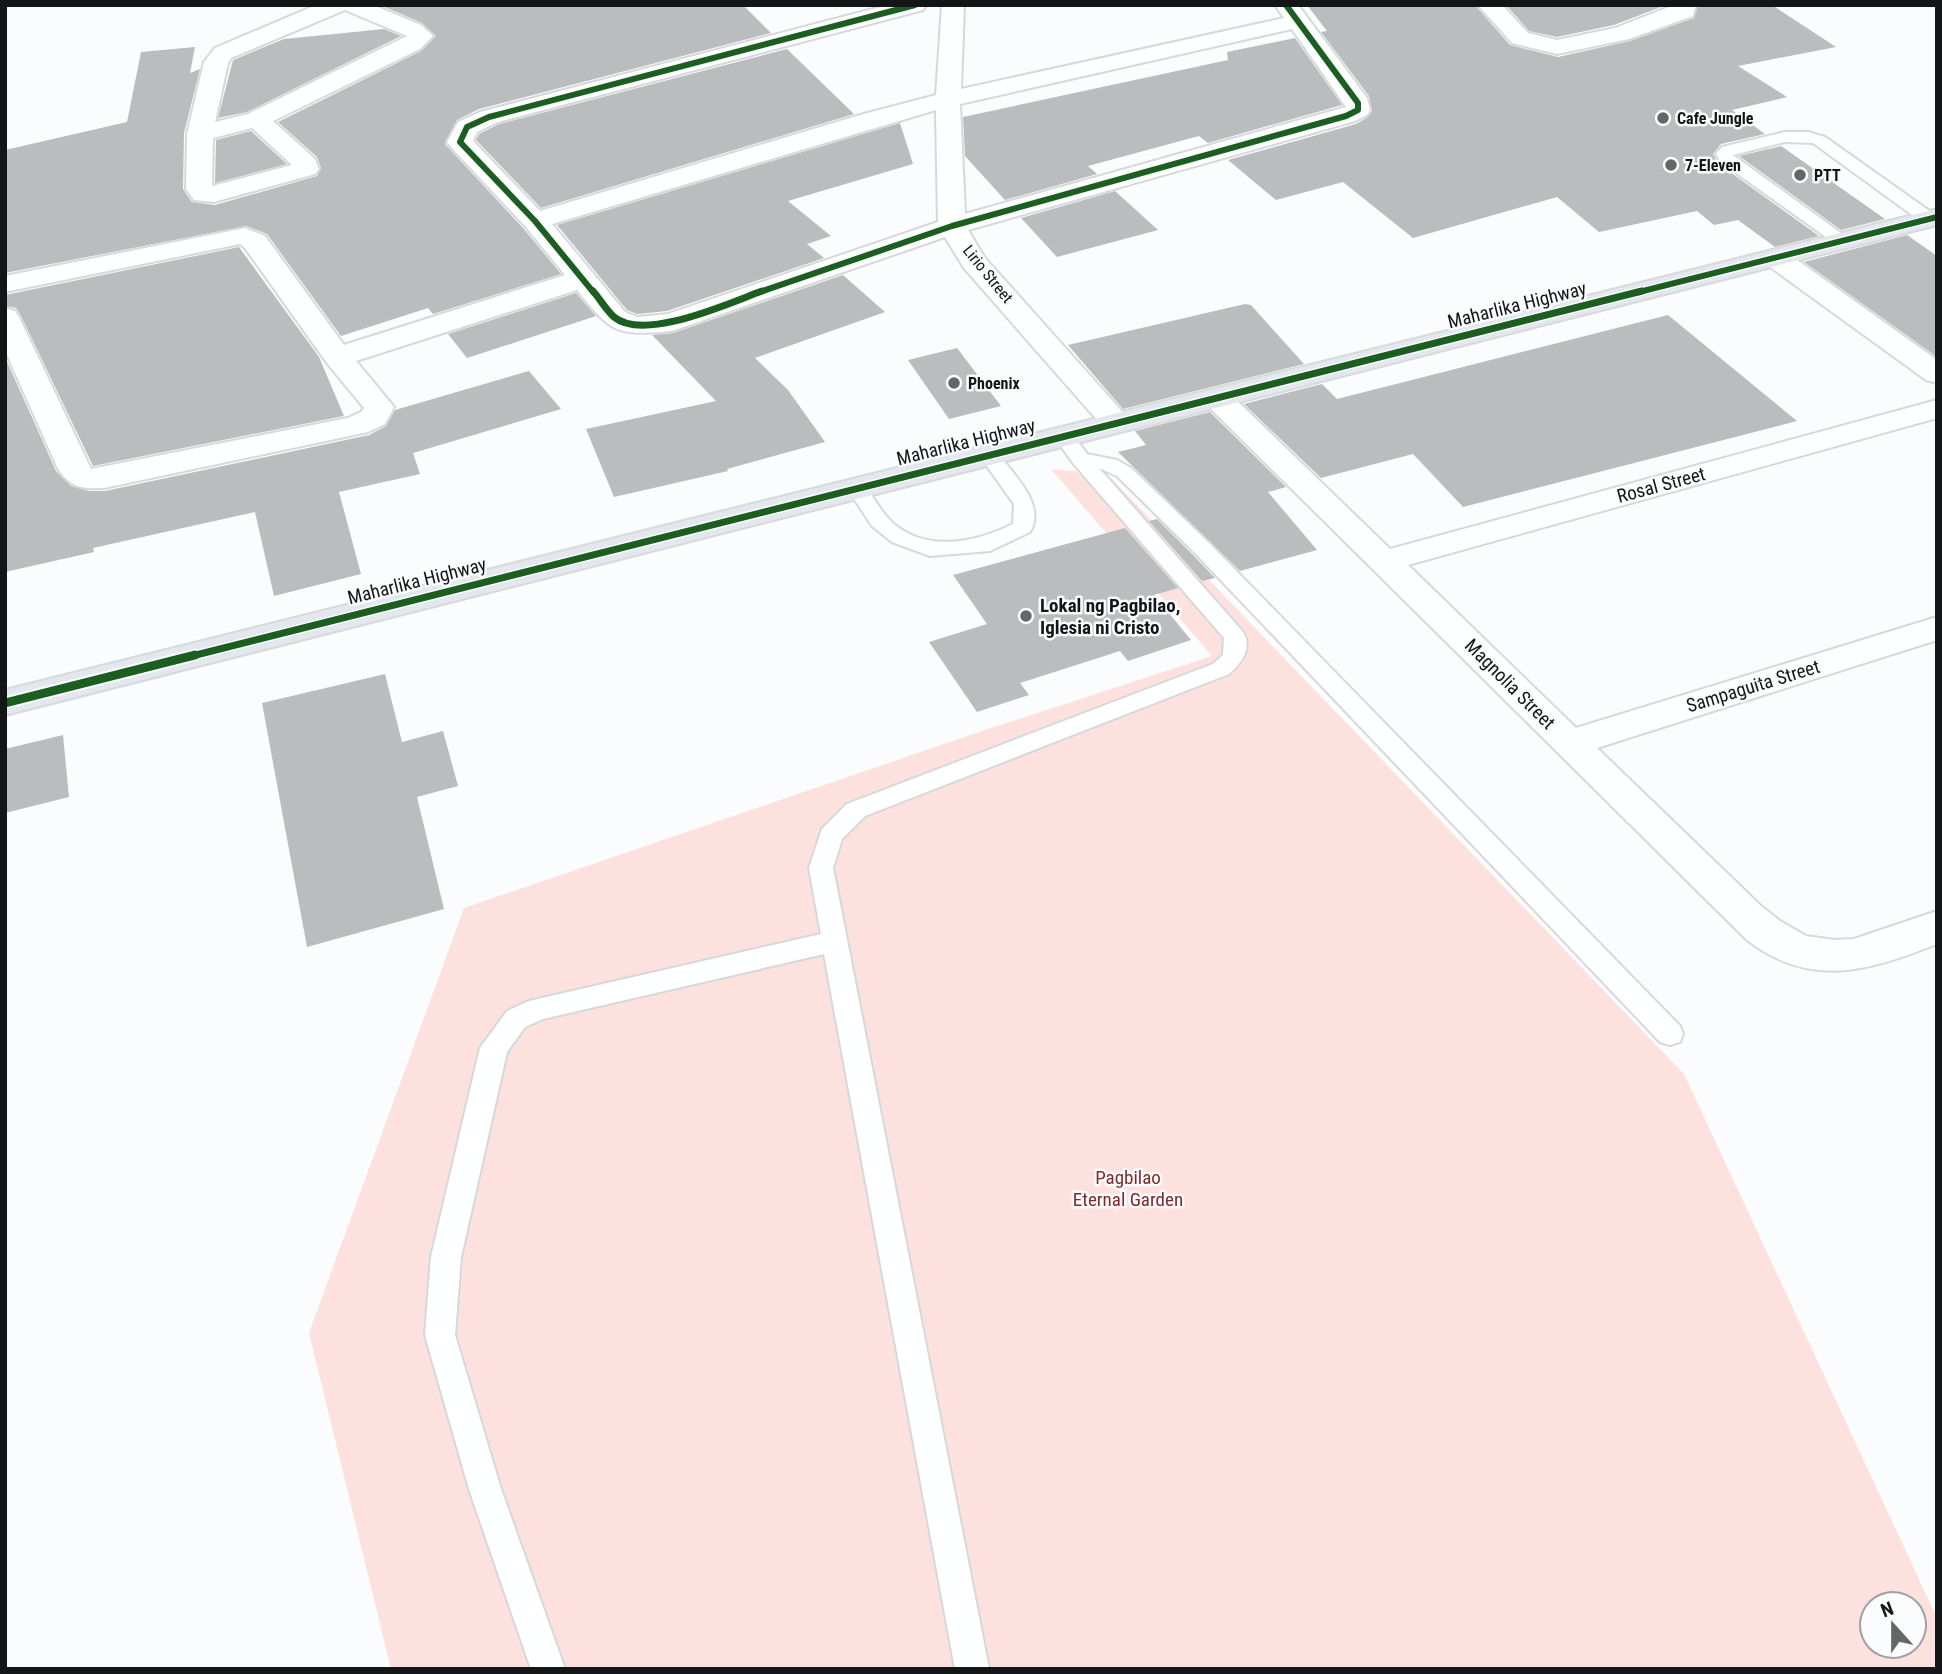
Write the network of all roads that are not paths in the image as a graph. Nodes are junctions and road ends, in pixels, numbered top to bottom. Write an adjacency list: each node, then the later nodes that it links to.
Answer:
1 (337, 5): 10 (street)
2 (353, 5): 9 (street)
3 (915, 5): 12 (street)
4 (953, 5): 8 (street, Lirio Street)
5 (1489, 5): 6 (street)
6 (1685, 5)
7 (1292, 13): 8 (street); 13 (street)
8 (948, 99): 12 (street); 13 (street, Lirio Street)
9 (257, 119): 10 (street); 10 (street)
10 (200, 134)
11 (1933, 218): 14 (main road, Maharlika Highway); 14 (lane)
12 (535, 221): 16 (street)
13 (952, 226): 16 (street); 23 (street, Lirio Street)
14 (1843, 241): 15 (main road, Maharlika Highway)
15 (1776, 258): 20 (street); 21 (main road, Maharlika Highway)
16 (582, 279): 19 (street)
17 (5, 284): 19 (street)
18 (5, 317): 19 (street)
19 (337, 357)
20 (1937, 374)
21 (1217, 398): 23 (main road, Maharlika Highway); 27 (street, Magnolia Street)
22 (1937, 409): 27 (street, Rosal Street)
23 (1116, 423): 24 (main road, Maharlika Highway)
24 (1072, 447): 25 (main road, Maharlika Highway); 32 (lane); 33 (lane)
25 (989, 455): 26 (main road, Maharlika Highway); 26 (lane)
26 (856, 488): 29 (main road, Maharlika Highway)
27 (1385, 561): 30 (street, Magnolia Street)
28 (1937, 628): 30 (street, Sampaguita Street)
29 (5, 703)
30 (1570, 743): 31 (street, Magnolia Street)
31 (1937, 927)
32 (835, 941): 34 (lane); 35 (lane)
33 (1670, 1034)
34 (548, 1669)
35 (972, 1669)

